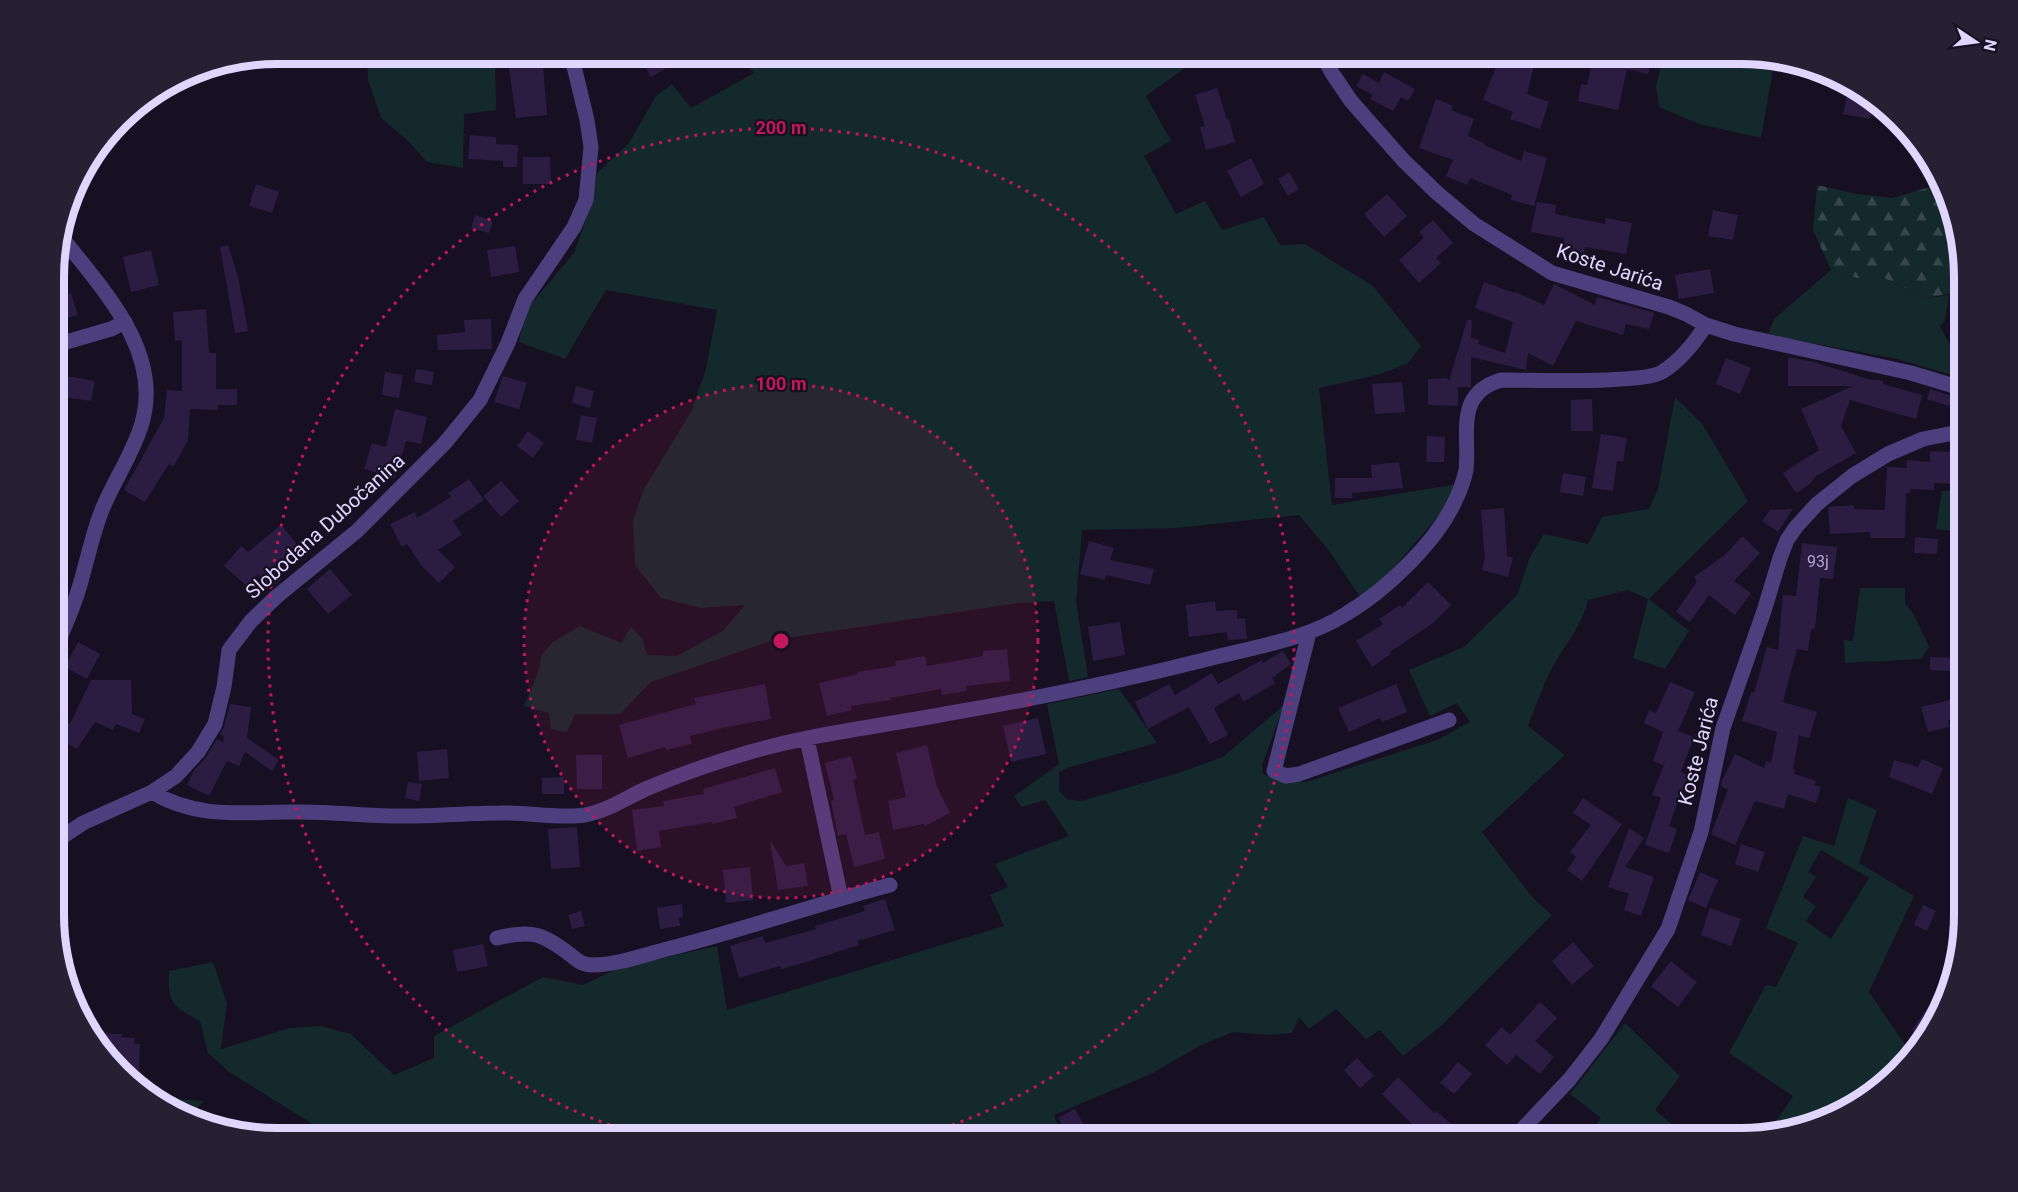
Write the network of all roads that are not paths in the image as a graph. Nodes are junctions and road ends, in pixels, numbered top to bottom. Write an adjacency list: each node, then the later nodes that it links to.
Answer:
1 (574, 64): 13 (street, Slobodana Dubočanina)
2 (1328, 64): 5 (street, Koste Jarića)
3 (67, 244): 4 (street)
4 (124, 322): 6 (street); 9 (street)
5 (1706, 325): 7 (street, Koste Jarića); 10 (street)
6 (64, 343)
7 (1953, 386)
8 (1953, 433): 18 (street, Koste Jarića)
9 (64, 629)
10 (1309, 633): 11 (street); 12 (street)
11 (1449, 720)
12 (807, 739): 13 (street); 16 (street)
13 (152, 792): 14 (street, Slobodana Dubočanina)
14 (64, 836)
15 (890, 885): 16 (street)
16 (841, 898): 17 (street)
17 (497, 938)
18 (1523, 1128)

